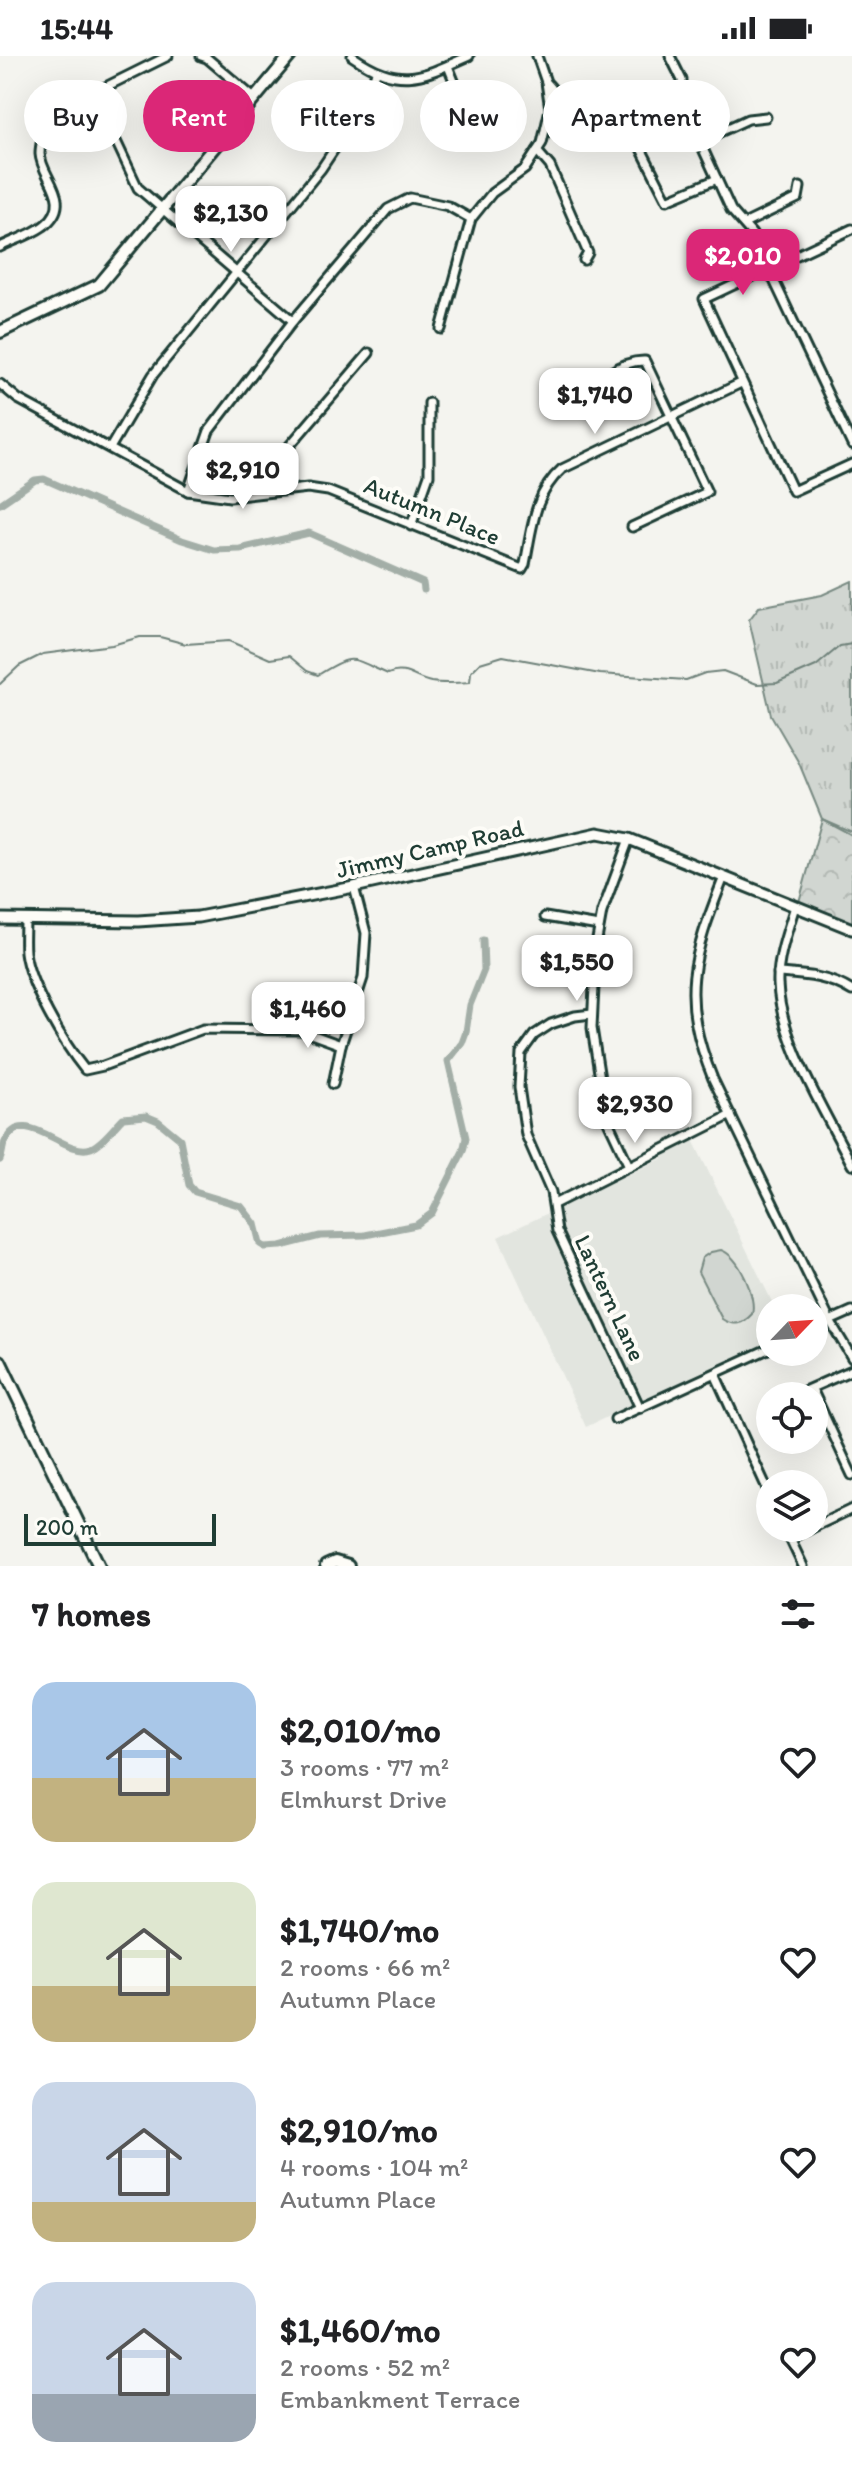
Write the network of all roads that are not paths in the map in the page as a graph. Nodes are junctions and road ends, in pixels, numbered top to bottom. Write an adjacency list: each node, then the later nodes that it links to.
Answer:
1 (168, 56): 10 (street)
2 (201, 56): 11 (street)
3 (290, 56): 15 (main road)
4 (352, 56): 9 (street)
5 (469, 56): 8 (street)
6 (537, 56): 13 (street)
7 (670, 56): 14 (street)
8 (448, 66): 9 (street); 12 (street)
9 (376, 72): 34 (street)
10 (118, 80)
11 (233, 80)
12 (454, 80)
13 (545, 80)
14 (682, 80)
15 (255, 97)
16 (766, 117): 17 (street)
17 (730, 127)
18 (543, 139): 19 (street)
19 (537, 151): 28 (street); 32 (street)
20 (41, 152): 31 (street)
21 (121, 152): 27 (street)
22 (209, 152): 27 (main road)
23 (643, 152): 25 (street)
24 (705, 152): 25 (street)
25 (717, 179): 29 (street)
26 (800, 187): 29 (street)
27 (161, 210): 34 (street); 37 (main road)
28 (471, 219): 35 (street); 36 (street)
29 (744, 224): 33 (street)
30 (852, 229): 33 (street)
31 (0, 247)
32 (584, 260)
33 (769, 267): 39 (street); 44 (street)
34 (237, 272): 35 (street); 45 (street)
35 (293, 321): 47 (street)
36 (441, 329)
37 (0, 332)
38 (369, 353): 48 (street)
39 (741, 383): 43 (street, Autumn Place); 46 (street)
40 (0, 384): 45 (street, Autumn Place)
41 (429, 403): 49 (street)
42 (570, 410): 43 (street)
43 (670, 417): 49 (street, Autumn Place); 50 (street)
44 (852, 445)
45 (110, 448): 47 (street, Autumn Place)
46 (852, 464)
47 (188, 491): 48 (street, Autumn Place)
48 (273, 491): 49 (street, Autumn Place)
49 (411, 526)
50 (632, 527)
51 (629, 839): 52 (street, Jimmy Camp Road); 53 (street, Jimmy Camp Road); 58 (street)
52 (724, 877): 54 (street, Jimmy Camp Road); 65 (street)
53 (354, 887): 57 (street, Jimmy Camp Road); 63 (street)
54 (795, 906): 59 (street, Jimmy Camp Road); 60 (street)
55 (545, 917): 58 (street)
56 (0, 919): 57 (street, Jimmy Camp Road)
57 (25, 920): 63 (street)
58 (599, 926): 62 (street)
59 (852, 929)
60 (778, 973): 61 (street); 66 (street)
61 (852, 991)
62 (592, 1014): 67 (street); 68 (street, Lantern Lane)
63 (341, 1045): 64 (street)
64 (333, 1084)
65 (731, 1115): 67 (street); 70 (street)
66 (852, 1165)
67 (629, 1166): 68 (street)
68 (554, 1204): 77 (street, Lantern Lane)
69 (852, 1311): 70 (street)
70 (830, 1321): 72 (street)
71 (756, 1355): 75 (street)
72 (852, 1358)
73 (0, 1361): 86 (main road)
74 (852, 1370): 76 (street)
75 (715, 1374): 77 (street); 80 (street)
76 (827, 1382)
77 (640, 1408): 78 (street)
78 (615, 1419)
79 (828, 1423): 81 (street)
80 (759, 1470)
81 (852, 1475)
82 (852, 1509): 83 (street)
83 (828, 1520)
84 (791, 1542): 88 (street)
85 (345, 1565): 87 (main road)
86 (99, 1566)
87 (326, 1566)
88 (803, 1566)

